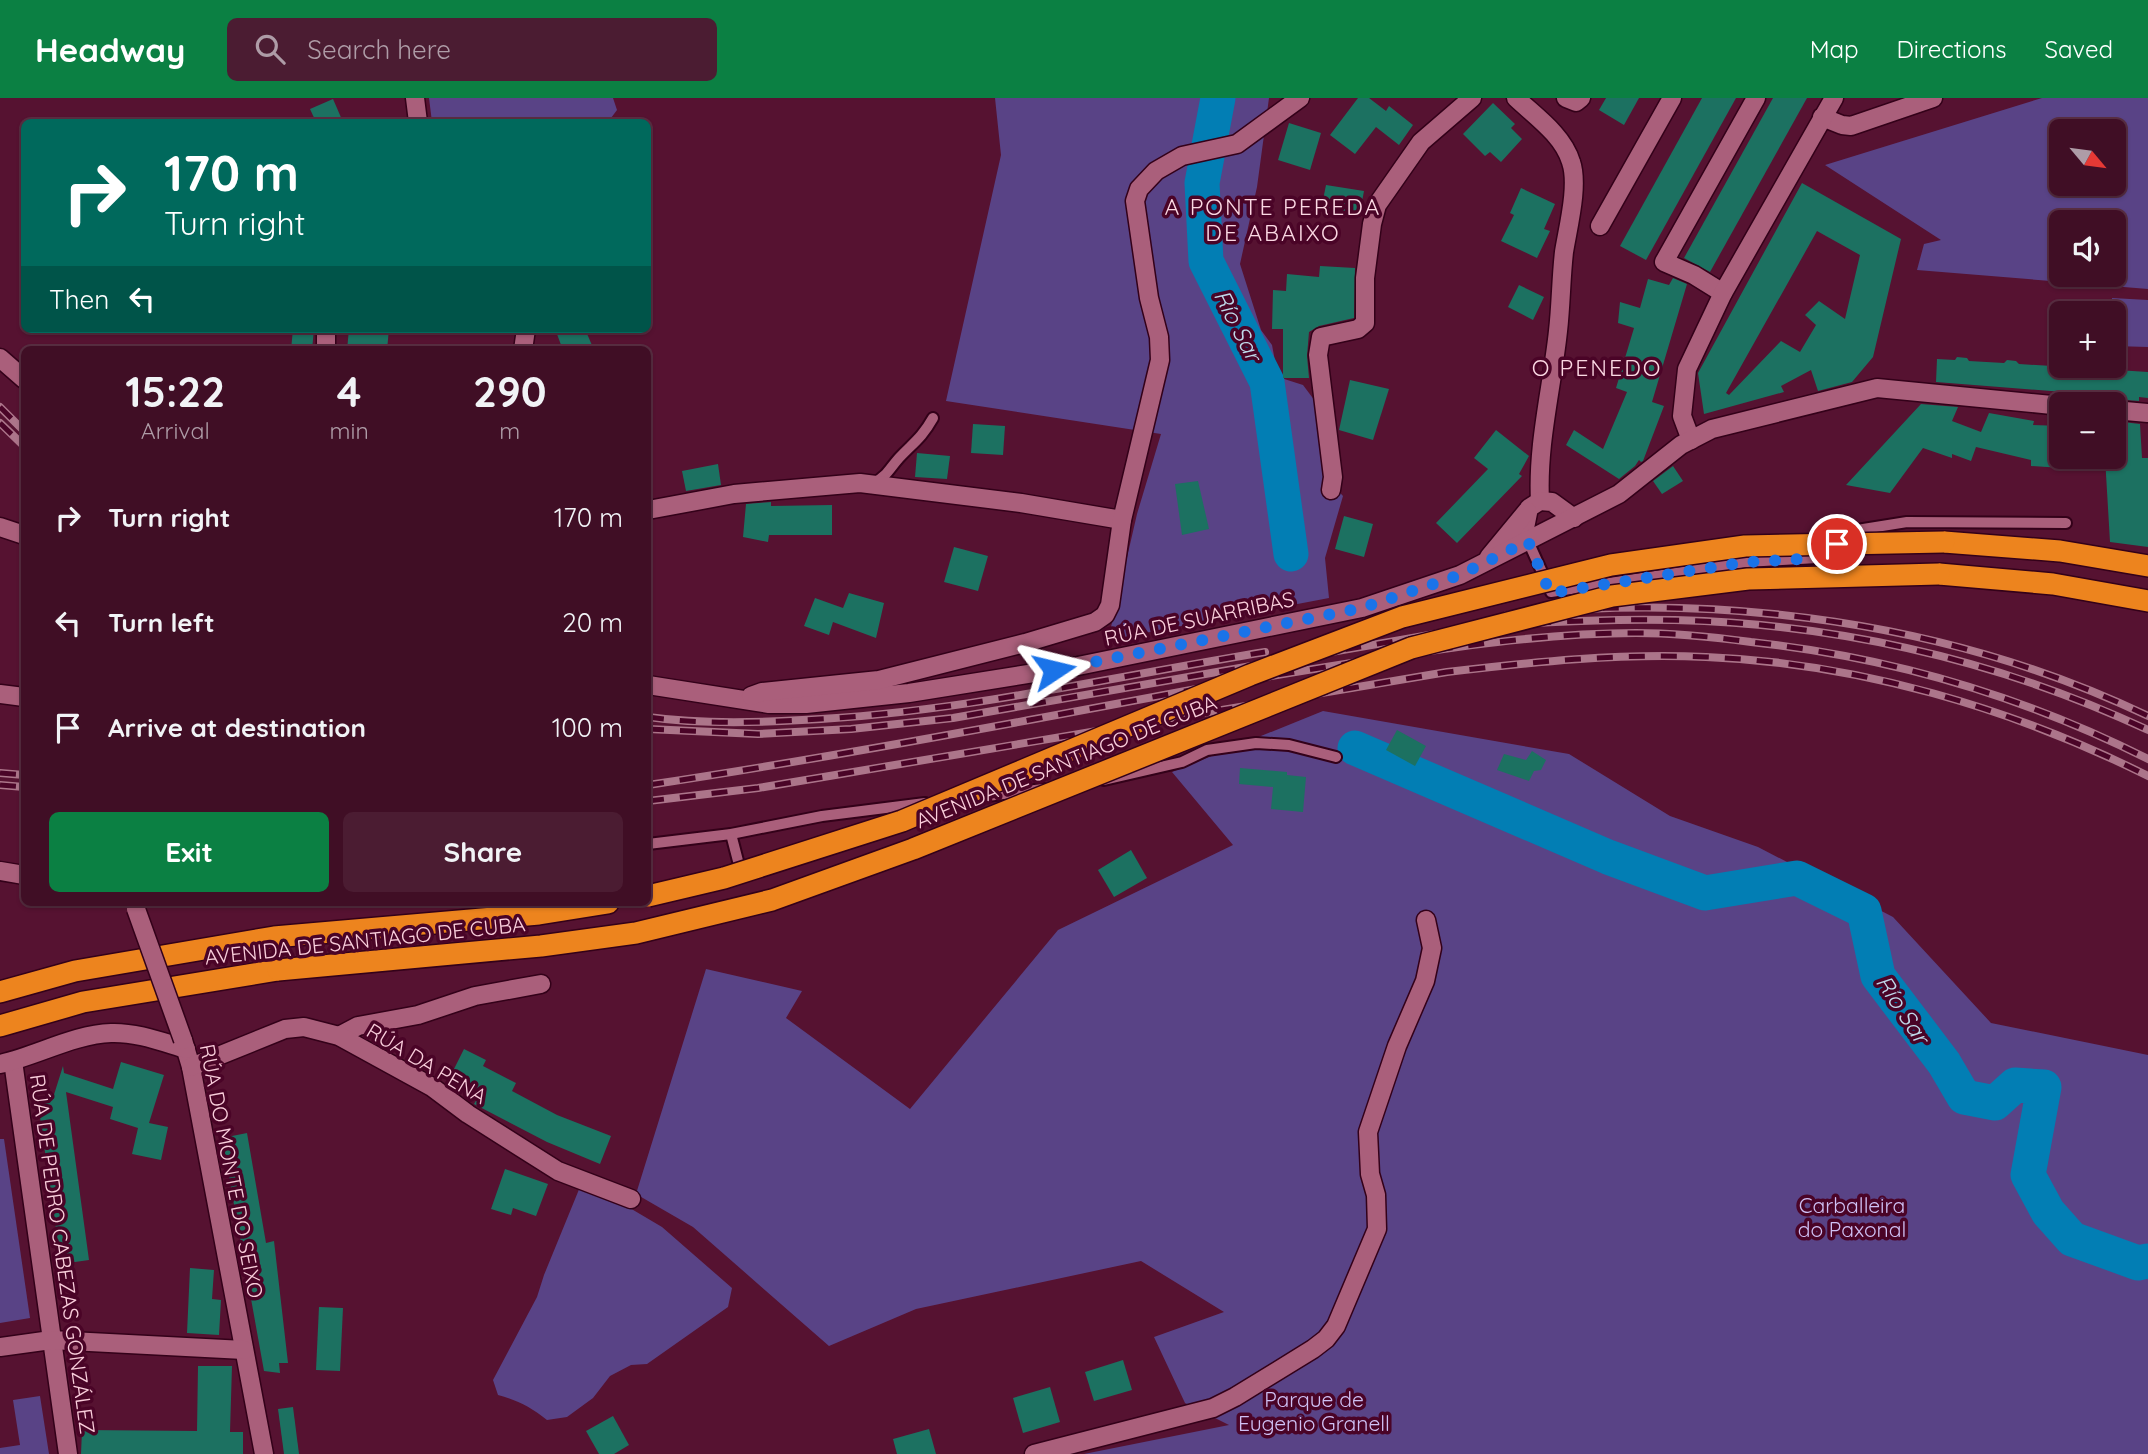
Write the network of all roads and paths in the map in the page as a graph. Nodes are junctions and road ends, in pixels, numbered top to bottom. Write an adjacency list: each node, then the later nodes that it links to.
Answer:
1 (415, 98): 10 (street)
2 (1300, 98): 25 (street, RÚA DE SUARRIBAS)
3 (1472, 98): 21 (street)
4 (1516, 98): 22 (street)
5 (1672, 98): 11 (street)
6 (1756, 98): 12 (street)
7 (1834, 98): 9 (street)
8 (1933, 98): 9 (street)
9 (1822, 117): 12 (street)
10 (418, 119)
11 (1600, 226)
12 (1723, 293): 19 (street)
13 (0, 358): 14 (street)
14 (21, 376)
15 (2049, 405): 19 (street, RÚA DE SUARRIBAS)
16 (2126, 411): 17 (street)
17 (2148, 413)
18 (933, 418): 20 (lane)
19 (1691, 439): 24 (street, RÚA DE SUARRIBAS)
20 (872, 484): 23 (street); 25 (street)
21 (1331, 490)
22 (1534, 504): 24 (street); 29 (street); 30 (street)
23 (651, 509)
24 (1574, 518): 29 (street, RÚA DE SUARRIBAS)
25 (1122, 520): 36 (street, RÚA DE SUARRIBAS)
26 (2066, 523): 29 (lane)
27 (0, 527): 28 (street)
28 (21, 534)
29 (1528, 541): 30 (street, RÚA DE SUARRIBAS)
30 (1483, 563): 36 (street, RÚA DE SUARRIBAS)
31 (2148, 566): 43 (highway, AVENIDA DE SANTIAGO DE CUBA, bridge)
32 (2148, 601): 49 (highway, AVENIDA DE SANTIAGO DE CUBA, bridge)
33 (651, 685): 36 (street, RÚA DE SUARRIBAS)
34 (0, 694): 35 (street)
35 (21, 697)
36 (741, 700)
37 (1336, 757): 38 (lane)
38 (731, 834): 39 (lane); 40 (lane)
39 (651, 844)
40 (738, 861)
41 (0, 872): 42 (street)
42 (21, 874)
43 (651, 895)
44 (135, 906): 51 (street, RÚA DO MONTE DO SEIXO, bridge)
45 (589, 906): 48 (highway, AVENIDA DE SANTIAGO DE CUBA)
46 (1426, 920): 60 (street)
47 (541, 984): 50 (street)
48 (0, 992)
49 (0, 1026)
50 (339, 1036): 53 (street, RÚA DA PENA); 54 (street, RÚA DA PENA)
51 (185, 1044): 52 (street); 53 (street, RÚA DO MONTE DO SEIXO)
52 (7, 1063): 55 (street, RÚA DE PEDRO CABEZAS GONZÁLEZ)
53 (191, 1067): 57 (street, RÚA DO MONTE DO SEIXO)
54 (631, 1199)
55 (51, 1340): 56 (street); 57 (street); 58 (street, RÚA DE PEDRO CABEZAS GONZÁLEZ)
56 (0, 1347)
57 (244, 1350): 59 (street, RÚA DO MONTE DO SEIXO)
58 (68, 1454)
59 (264, 1454)
60 (1034, 1454)

